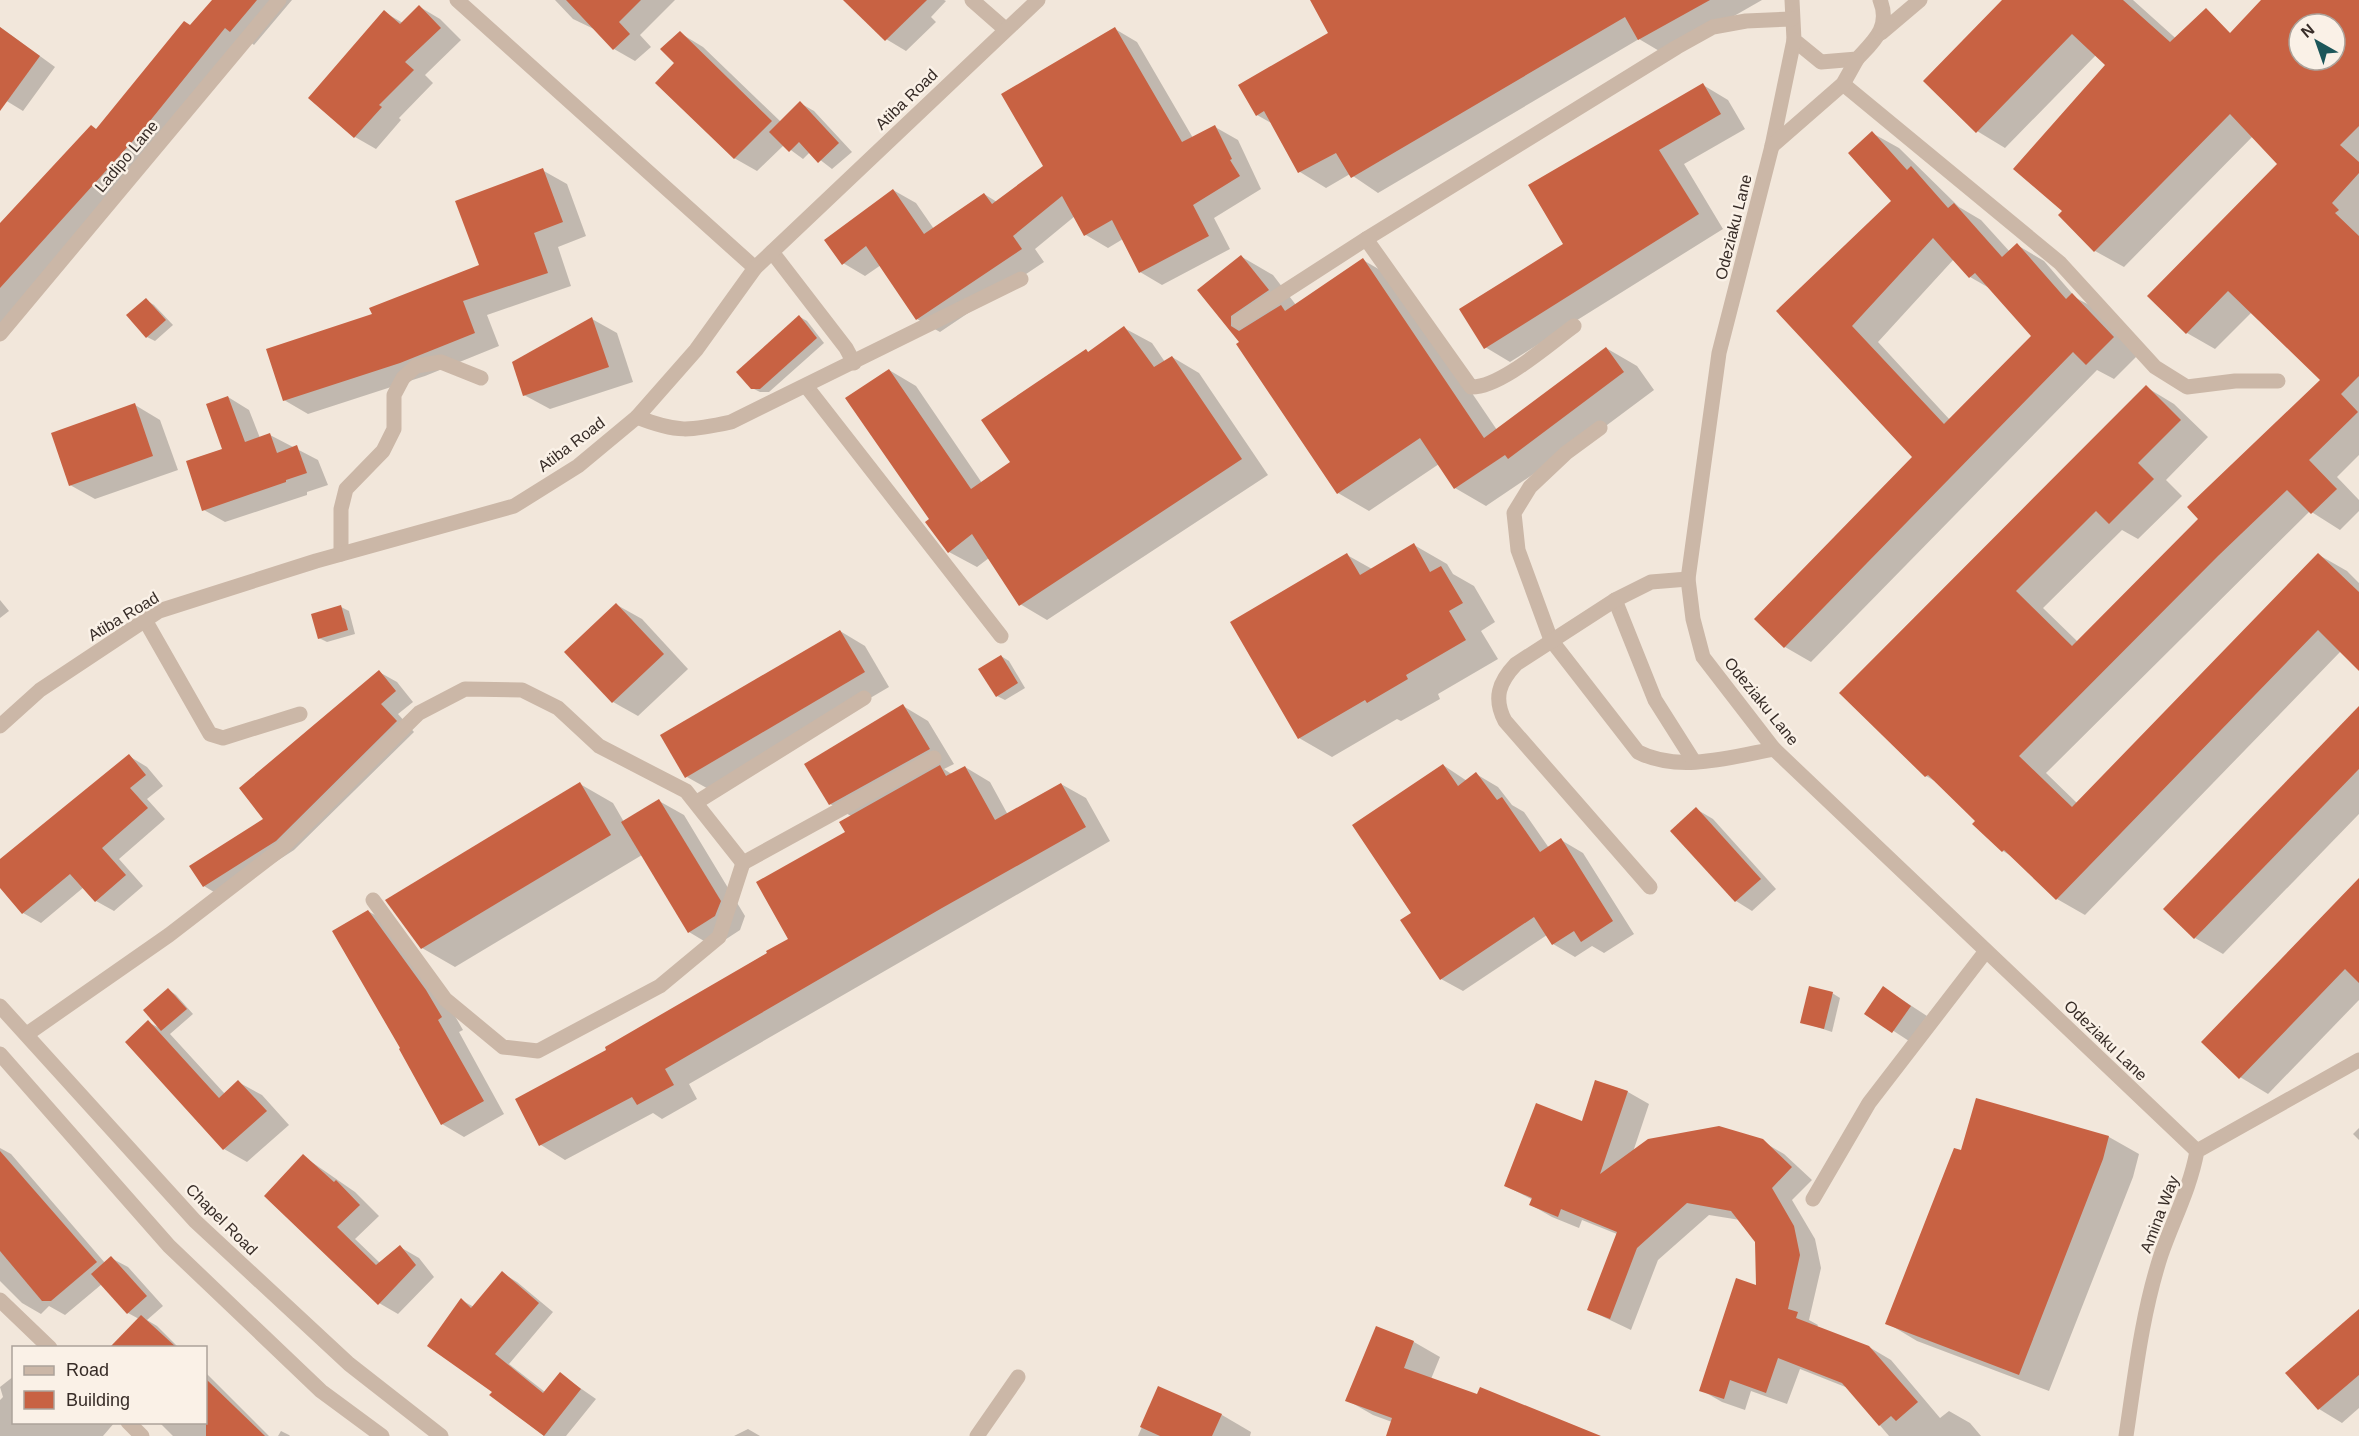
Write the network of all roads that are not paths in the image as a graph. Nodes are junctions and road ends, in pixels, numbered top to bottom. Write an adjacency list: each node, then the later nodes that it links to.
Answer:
1 (279, 0): 21 (street, Ladipo Lane)
2 (457, 0): 17 (street)
3 (972, 0): 9 (street)
4 (1038, 0): 9 (street, Atiba Road)
5 (1880, 0): 10 (street)
6 (1920, 0): 10 (street)
7 (1791, 1): 8 (street, Odeziaku Lane)
8 (1792, 19): 11 (street, Odeziaku Lane); 15 (street)
9 (1005, 29): 16 (street, Atiba Road)
10 (1881, 33): 12 (street)
11 (1794, 40): 12 (street); 14 (street, Odeziaku Lane)
12 (1857, 59): 13 (street)
13 (1843, 84): 14 (street); 24 (street)
14 (1772, 146): 29 (street, Odeziaku Lane)
15 (1366, 239): 19 (street); 20 (street)
16 (772, 252): 17 (street, Atiba Road); 22 (street)
17 (755, 268): 26 (street, Atiba Road)
18 (1021, 279): 22 (street)
19 (1239, 321)
20 (1574, 326)
21 (0, 334)
22 (854, 363): 25 (street)
23 (481, 378): 28 (street)
24 (2278, 381)
25 (806, 386): 26 (street); 32 (street)
26 (637, 417): 28 (street, Atiba Road)
27 (1600, 428): 33 (street)
28 (342, 554): 31 (street, Atiba Road)
29 (1688, 579): 30 (street); 37 (street, Odeziaku Lane)
30 (1615, 600): 33 (street); 39 (street)
31 (145, 620): 35 (street); 36 (street, Atiba Road)
32 (1000, 636)
33 (1551, 640): 39 (street); 42 (street)
34 (864, 698): 40 (street)
35 (300, 714)
36 (0, 726)
37 (1774, 749): 39 (street); 44 (street, Odeziaku Lane)
38 (934, 758): 41 (street)
39 (1692, 760)
40 (697, 802): 41 (street); 46 (street)
41 (743, 863): 43 (street)
42 (1650, 887)
43 (374, 900)
44 (1986, 951): 49 (street, Odeziaku Lane); 50 (street)
45 (0, 1006): 46 (street, Chapel Road)
46 (27, 1034): 55 (street, Chapel Road)
47 (0, 1054): 54 (street)
48 (2359, 1060): 49 (street)
49 (2197, 1151): 57 (street, Amina Way)
50 (1813, 1199)
51 (0, 1300): 52 (street)
52 (49, 1346)
53 (1018, 1377): 56 (street)
54 (382, 1436)
55 (441, 1436)
56 (977, 1436)
57 (2126, 1436)

